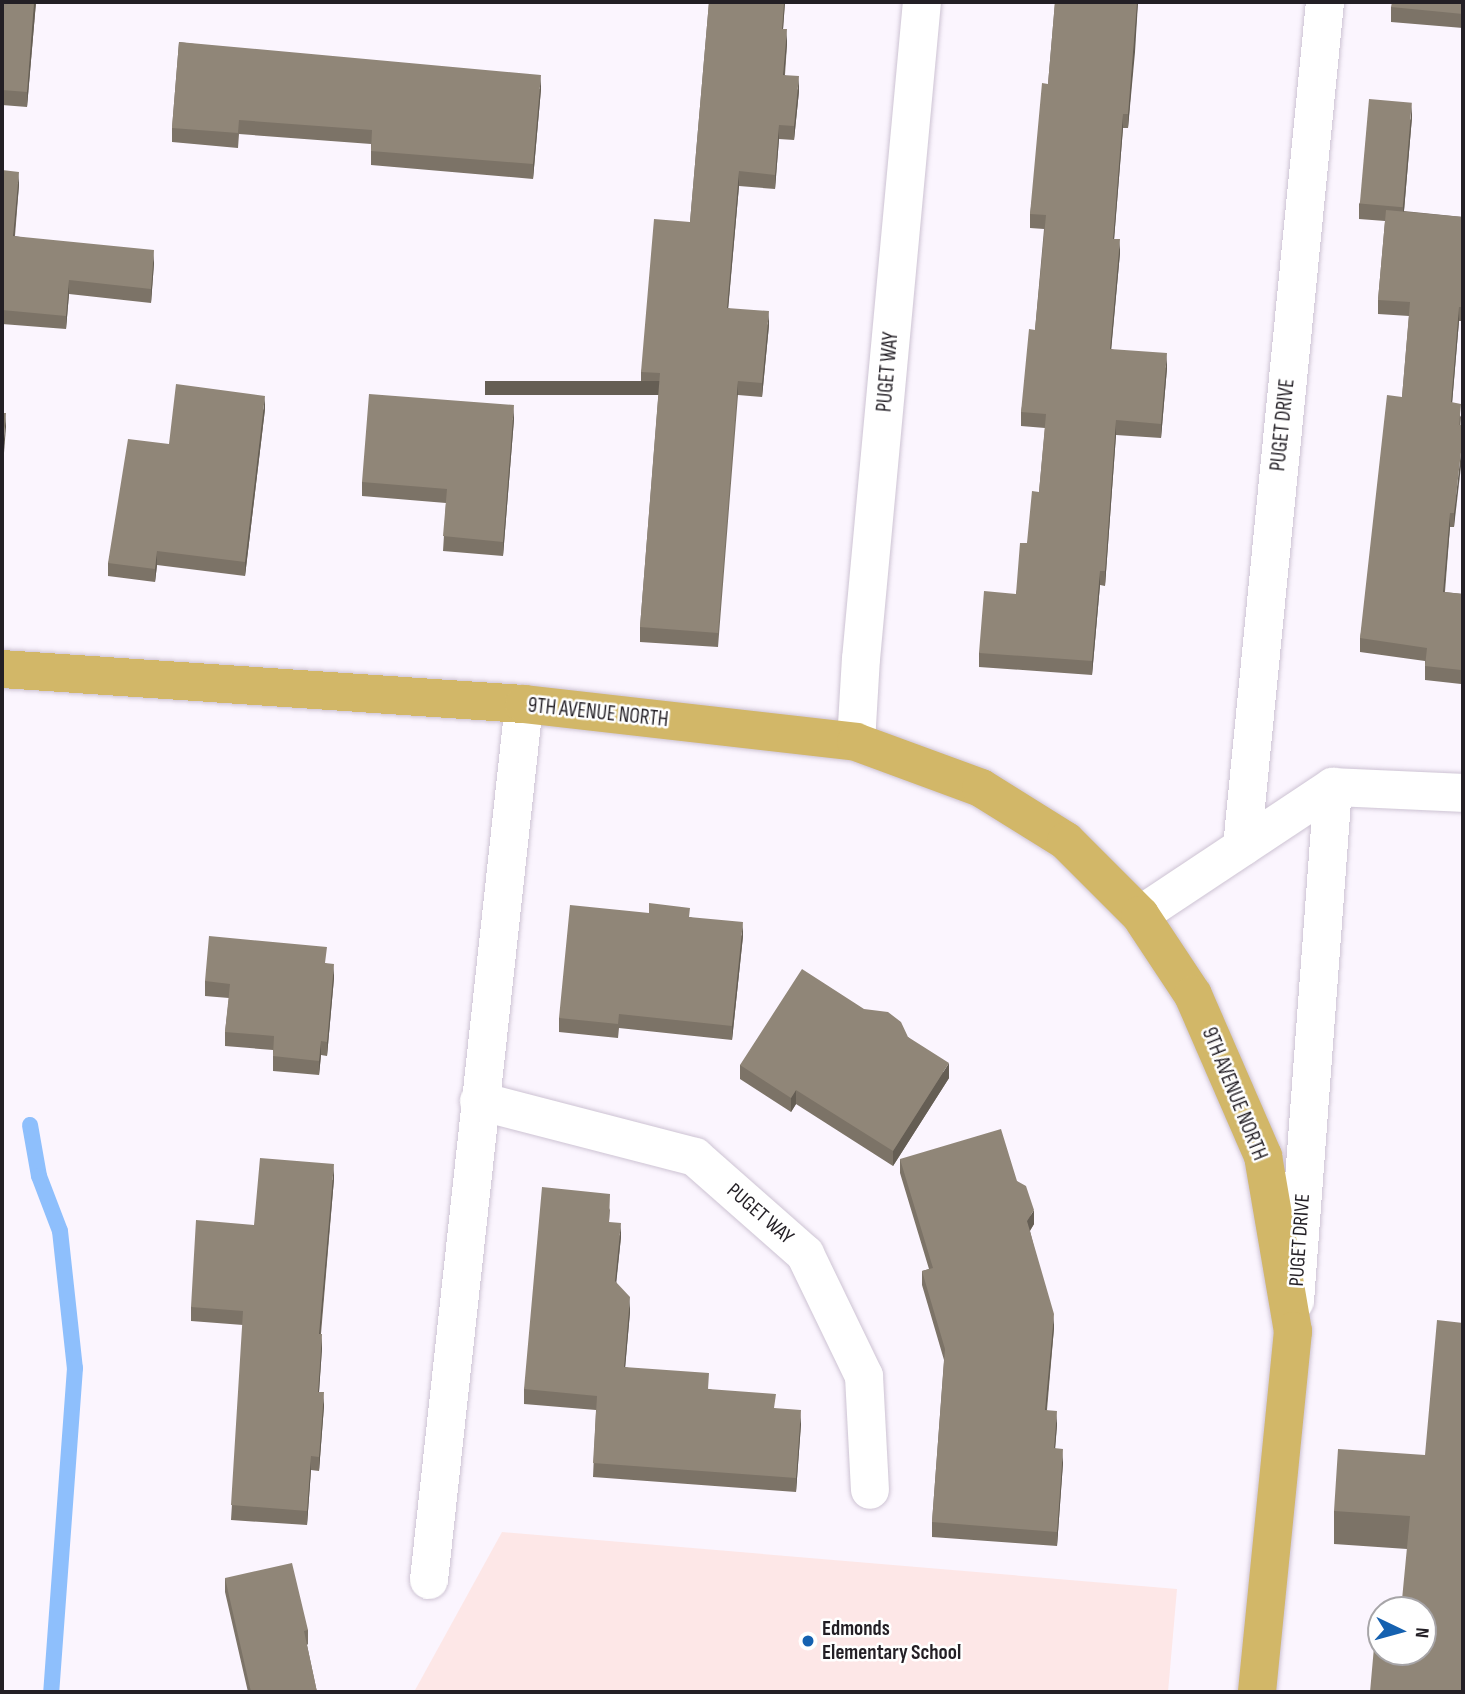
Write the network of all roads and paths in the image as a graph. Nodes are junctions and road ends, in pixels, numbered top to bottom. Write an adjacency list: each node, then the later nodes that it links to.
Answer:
1 (922, 2): 5 (street, PUGET WAY)
2 (1325, 2): 8 (street, PUGET DRIVE)
3 (2, 669): 4 (main road, 9TH AVENUE NORTH)
4 (524, 704): 5 (main road, 9TH AVENUE NORTH); 10 (street)
5 (856, 742): 9 (main road, 9TH AVENUE NORTH)
6 (1333, 787): 7 (street); 8 (street); 11 (street, PUGET DRIVE)
7 (1463, 793)
8 (1242, 848): 9 (street)
9 (1140, 915): 11 (main road, 9TH AVENUE NORTH)
10 (479, 1101): 12 (street, PUGET WAY); 13 (street)
11 (1293, 1331): 14 (main road, PUGET DRIVE)
12 (870, 1490)
13 (429, 1580)
14 (1257, 1692)

